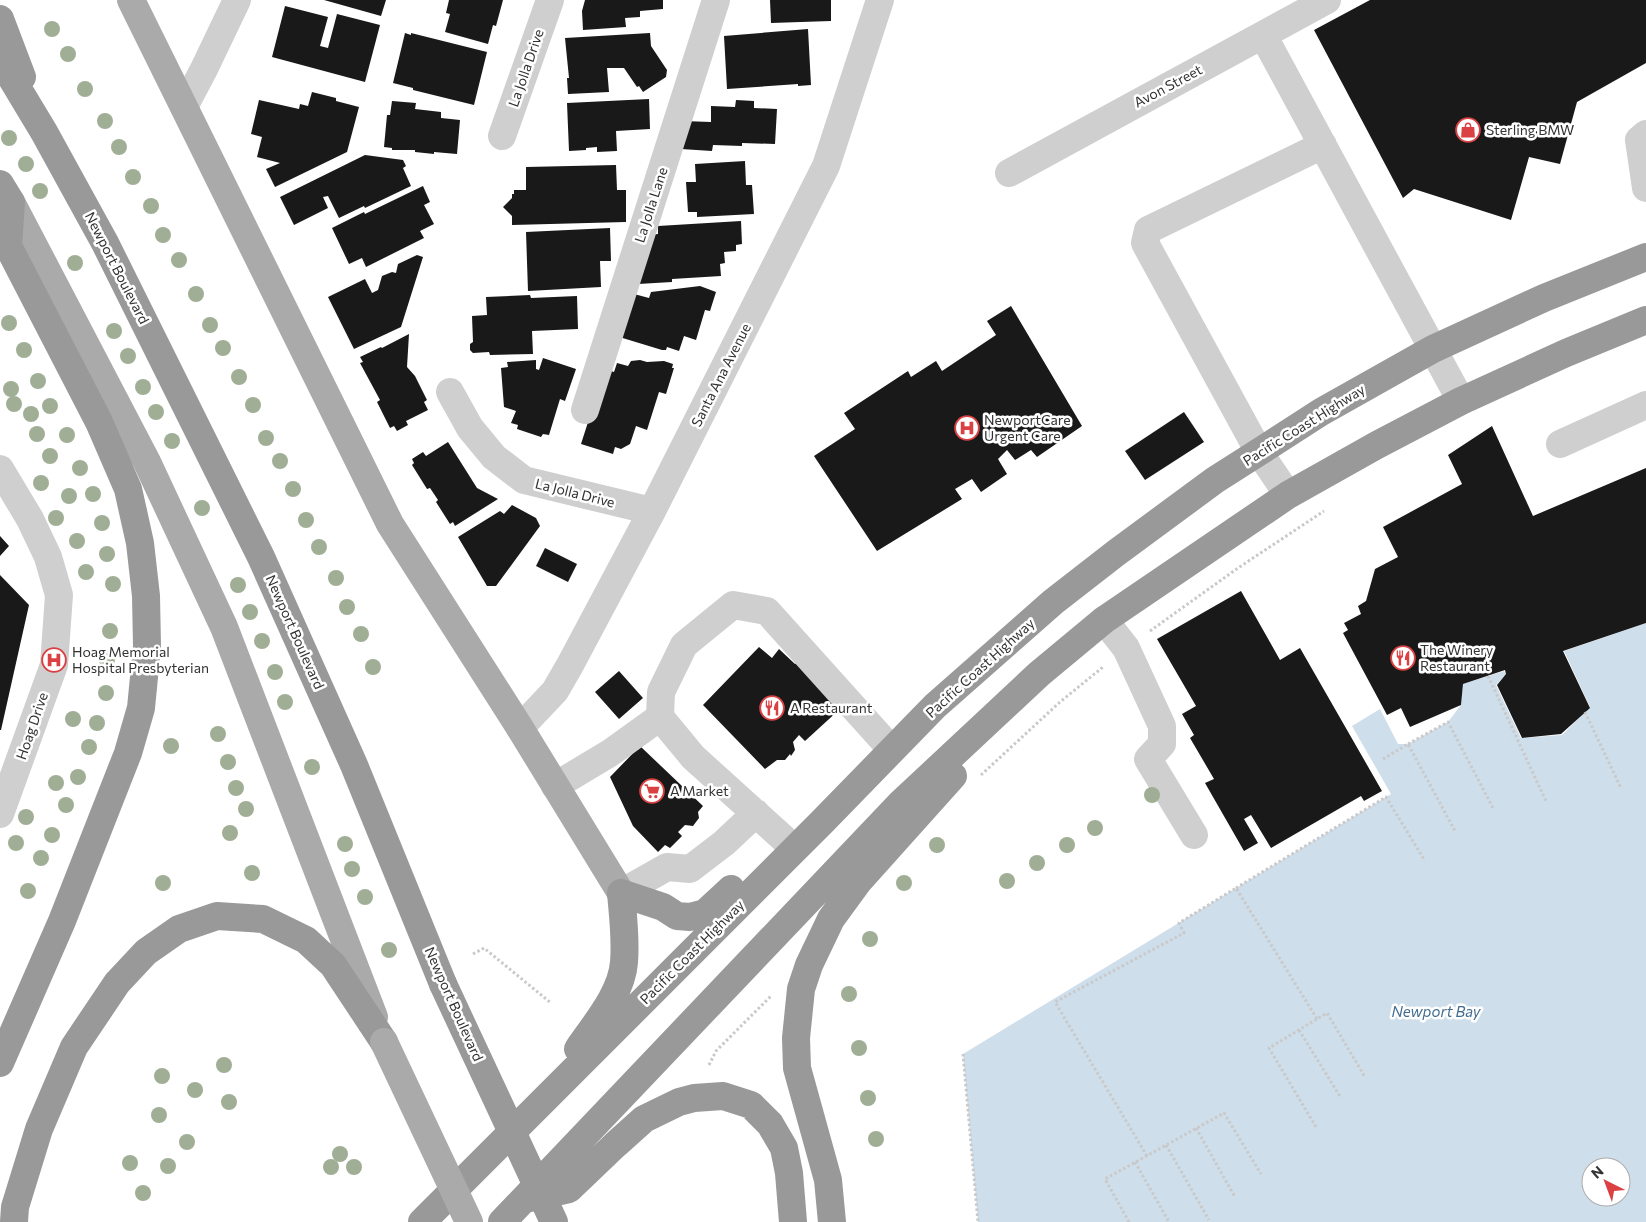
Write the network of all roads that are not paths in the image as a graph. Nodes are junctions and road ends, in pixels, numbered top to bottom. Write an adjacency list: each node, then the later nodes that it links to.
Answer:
1 (131, 0): 10 (main road)
2 (237, 0): 10 (street)
3 (550, 0): 13 (street, La Jolla Drive)
4 (716, 0): 24 (street, La Jolla Lane)
5 (880, 0): 29 (street, Santa Ana Avenue)
6 (1327, 0): 8 (street, Avon Street)
7 (0, 19): 11 (highway)
8 (1264, 35): 14 (street); 15 (street, Avon Street)
9 (0, 59): 11 (highway, Newport Boulevard)
10 (184, 106): 33 (main road)
11 (44, 132): 50 (highway, Newport Boulevard, bridge)
12 (1646, 134): 16 (street)
13 (502, 136)
14 (1323, 145): 20 (street); 26 (street)
15 (1009, 173)
16 (1646, 188)
17 (5, 193): 42 (main road); 43 (highway)
18 (1646, 257): 20 (highway, Pacific Coast Highway)
19 (1646, 320): 22 (highway)
20 (1433, 349): 22 (street); 26 (highway, Pacific Coast Highway)
21 (450, 392): 29 (street, La Jolla Drive)
22 (1461, 401): 28 (highway)
23 (1646, 405): 25 (street)
24 (585, 410)
25 (1560, 444)
26 (1260, 452): 28 (street); 34 (highway, Pacific Coast Highway)
27 (0, 469): 37 (street, Hoag Drive)
28 (1288, 495): 30 (highway)
29 (652, 511): 33 (street, Santa Ana Avenue)
30 (1104, 620): 32 (highway); 39 (street)
31 (660, 717): 34 (street); 35 (street); 36 (street)
32 (990, 718): 45 (highway); 52 (highway)
33 (520, 728): 35 (main road)
34 (892, 750): 38 (highway, Pacific Coast Highway)
35 (555, 786): 41 (main road)
36 (756, 813): 40 (street); 41 (street)
37 (0, 814)
38 (822, 822): 40 (highway); 44 (highway, Pacific Coast Highway)
39 (1194, 835)
40 (784, 839): 41 (highway)
41 (621, 893): 44 (highway)
42 (384, 1042): 46 (highway); 48 (main road, bridge)
43 (0, 1063)
44 (537, 1108): 47 (highway, Pacific Coast Highway)
45 (525, 1200): 49 (highway); 51 (highway)
46 (14, 1222)
47 (422, 1222)
48 (469, 1222)
49 (502, 1222)
50 (554, 1222)
51 (793, 1222)
52 (832, 1222)

